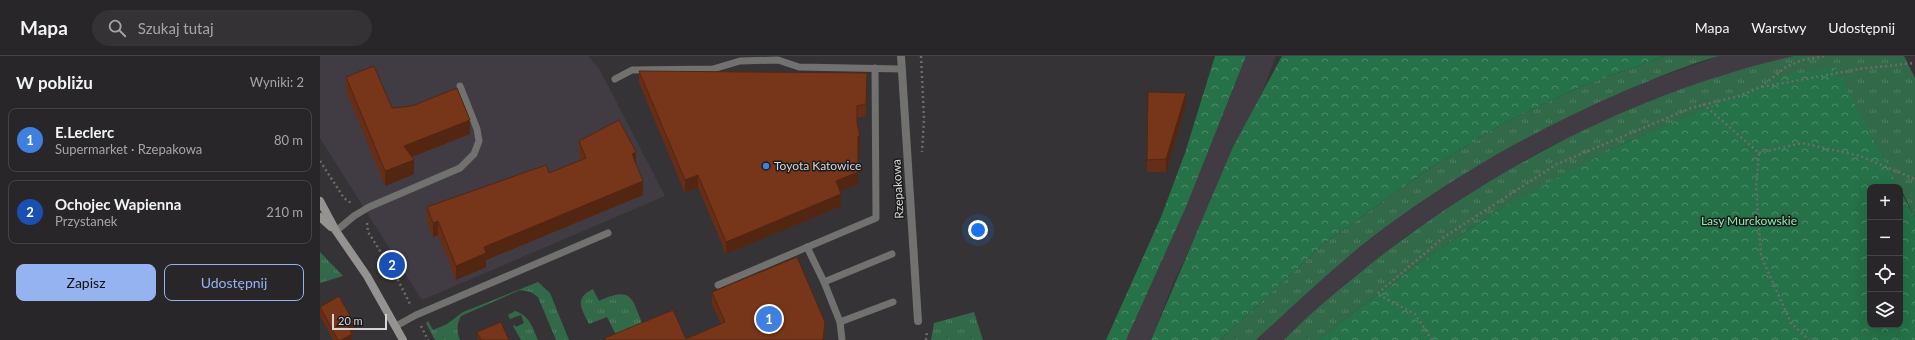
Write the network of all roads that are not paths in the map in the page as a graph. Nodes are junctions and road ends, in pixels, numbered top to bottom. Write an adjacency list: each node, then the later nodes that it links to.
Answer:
1 (901, 56): 3 (street, Rzepakowa)
2 (875, 68): 3 (lane); 4 (lane); 10 (lane)
3 (902, 69): 15 (street, Rzepakowa)
4 (614, 79)
5 (460, 86): 8 (lane)
6 (320, 201): 8 (street)
7 (320, 217): 8 (street)
8 (336, 231): 17 (street)
9 (608, 233): 17 (lane)
10 (807, 247): 12 (lane); 13 (lane)
11 (892, 254): 12 (lane)
12 (824, 282): 16 (lane)
13 (718, 285)
14 (893, 302): 16 (lane)
15 (918, 320)
16 (840, 322): 19 (lane)
17 (396, 326): 18 (street)
18 (403, 340)
19 (842, 340)

